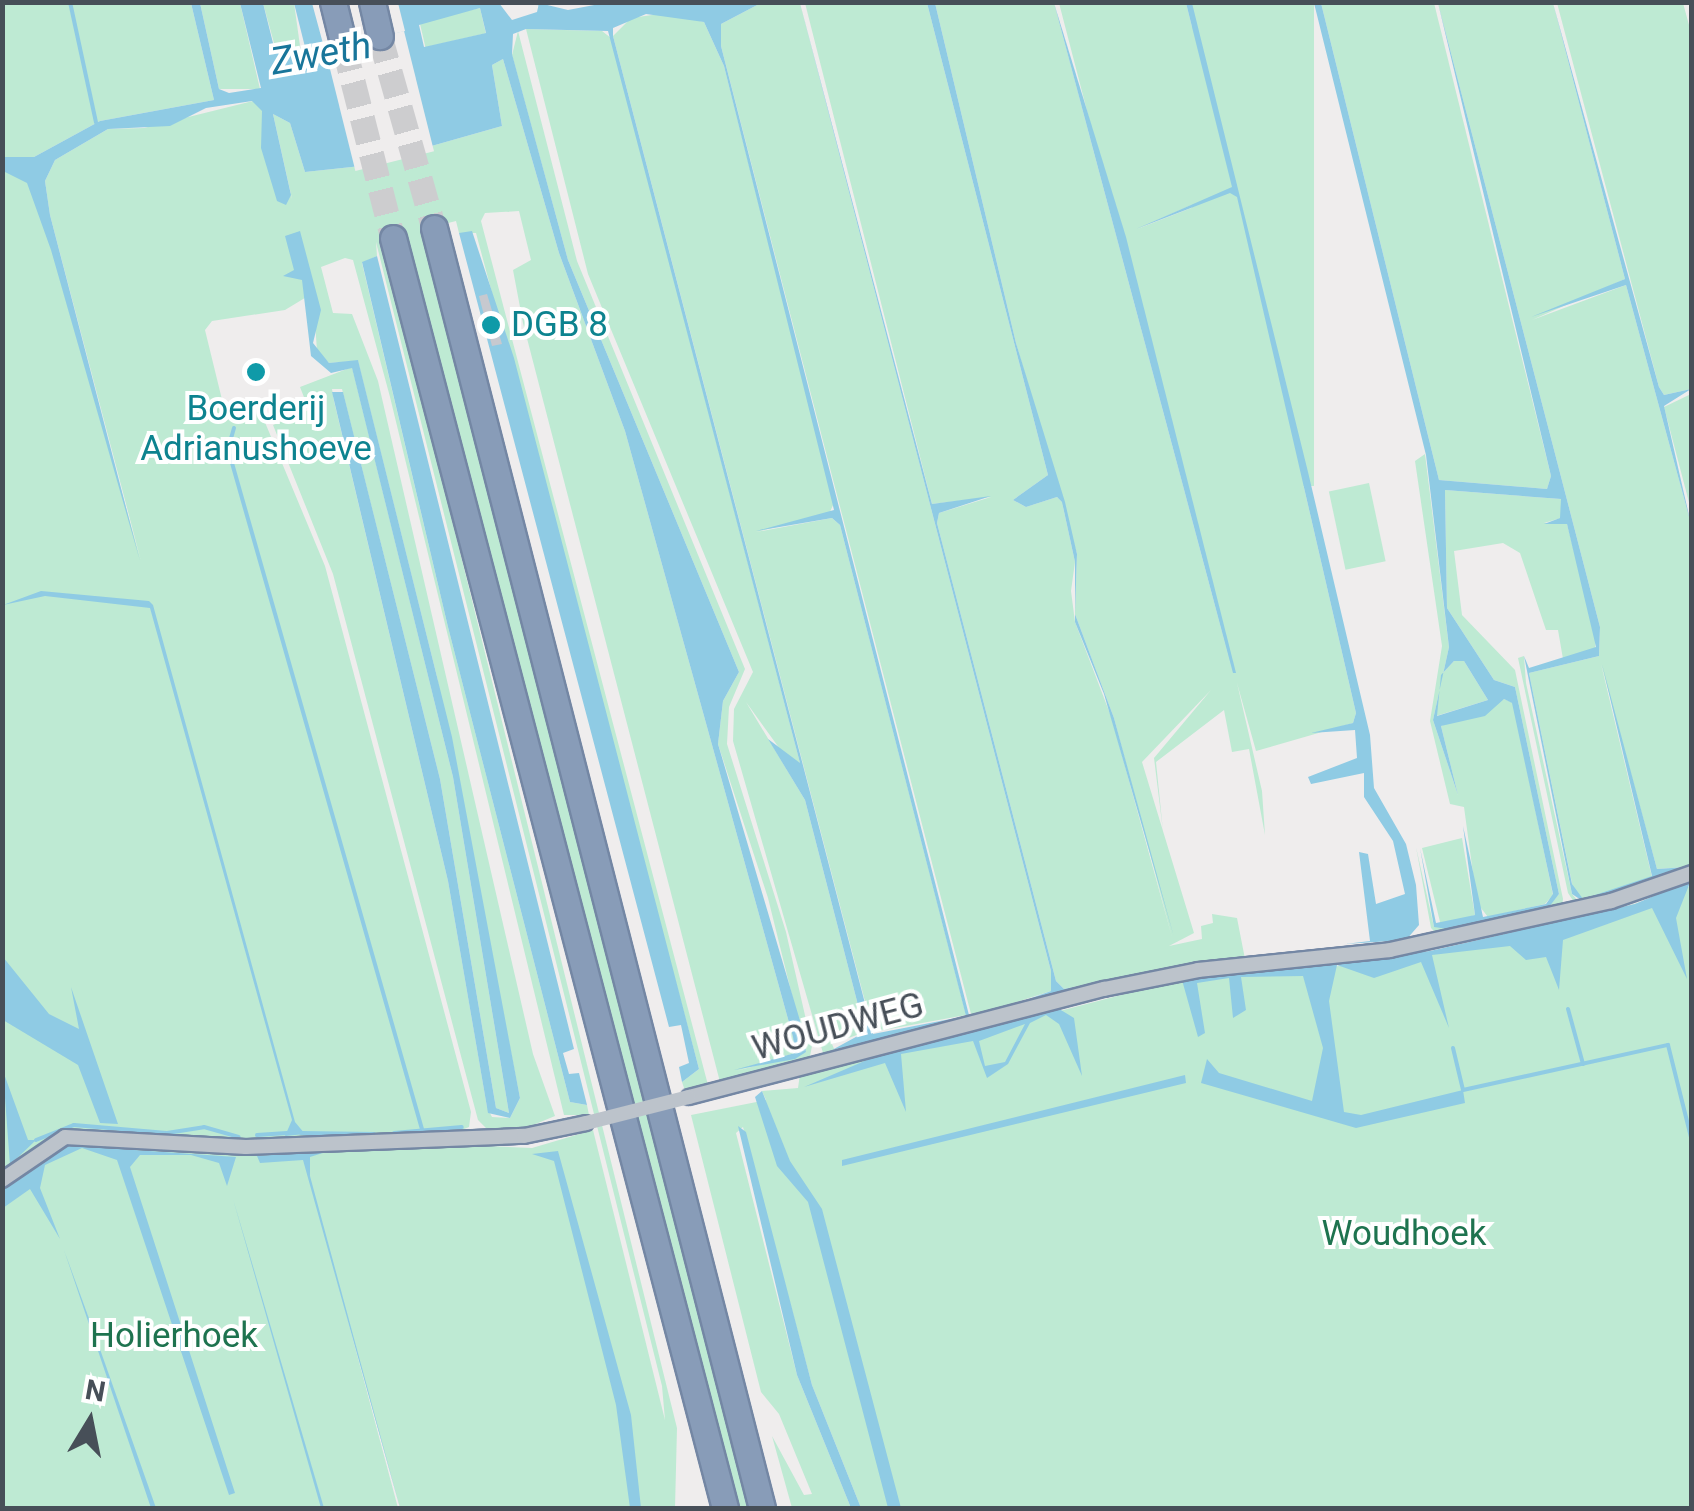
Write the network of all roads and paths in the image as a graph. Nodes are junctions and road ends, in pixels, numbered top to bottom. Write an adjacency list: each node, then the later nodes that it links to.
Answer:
1 (332, 2): 4 (highway)
2 (372, 2): 3 (highway)
3 (380, 36)
4 (344, 46)
5 (434, 228): 12 (highway)
6 (393, 238): 8 (highway)
7 (1692, 873): 9 (street, WOUDWEG, bridge)
8 (564, 900): 10 (highway); 11 (highway)
9 (2, 1180)
10 (711, 1508)
11 (725, 1508)
12 (762, 1508)

